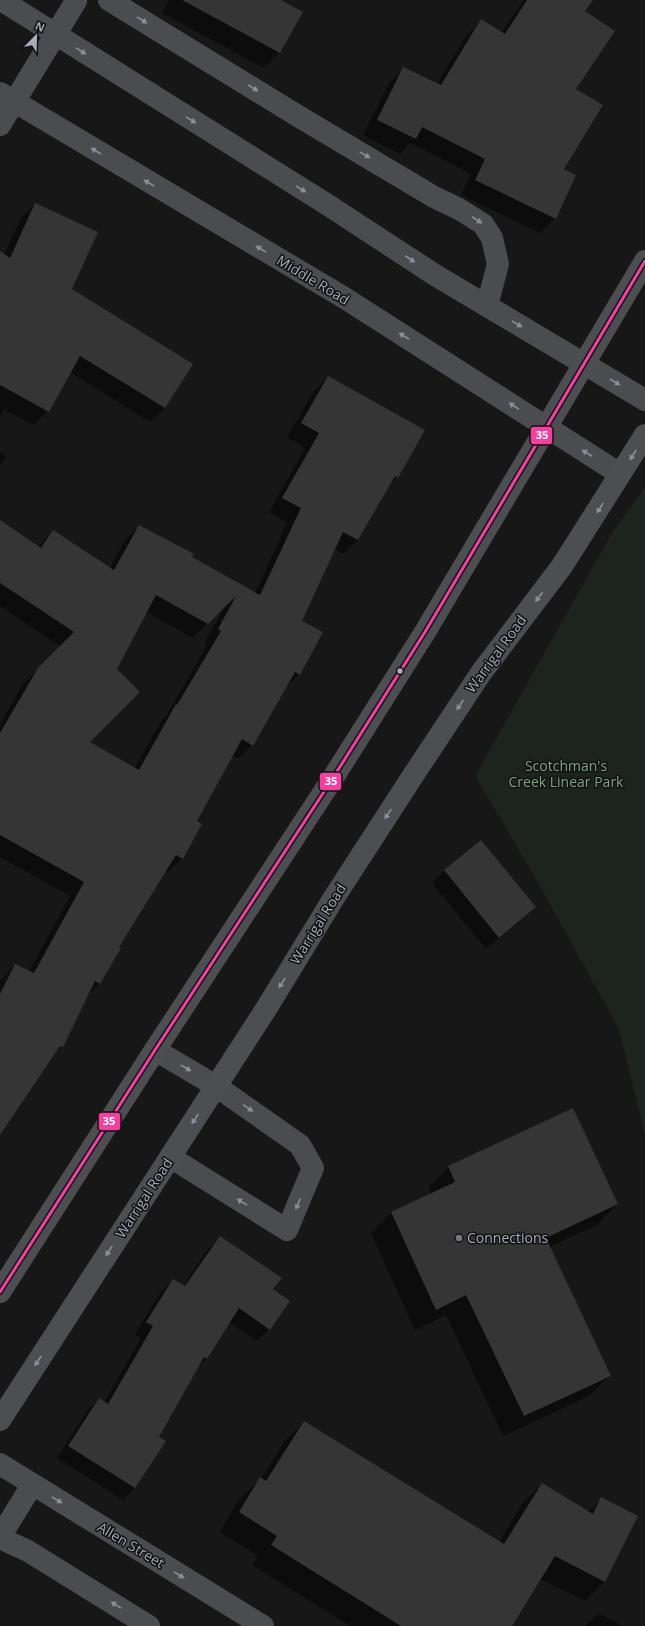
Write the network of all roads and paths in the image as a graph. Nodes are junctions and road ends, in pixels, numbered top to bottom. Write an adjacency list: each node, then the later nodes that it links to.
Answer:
1 (1, 0): 7 (street, one-way to 7)
2 (109, 0): 7 (street, one-way to 7)
3 (76, 1): 5 (street, bridge)
4 (0, 93): 10 (street, Middle Road, one-way to 4)
5 (0, 125)
6 (645, 261): 8 (highway)
7 (487, 306): 8 (street, one-way to 8)
8 (584, 364): 9 (street, one-way to 9); 10 (highway)
9 (645, 400)
10 (546, 427): 12 (street, Middle Road, one-way to 10); 13 (highway)
11 (645, 435): 12 (highway, Warrigal Road, one-way to 12)
12 (620, 474): 14 (highway, Warrigal Road, one-way to 14)
13 (155, 1050): 14 (street, one-way to 14); 16 (highway)
14 (216, 1086): 15 (highway, Warrigal Road, one-way to 15); 15 (street, one-way to 15)
15 (170, 1157): 17 (highway, Warrigal Road, one-way to 17)
16 (0, 1292)
17 (0, 1420)
18 (0, 1464): 19 (street, Allen Street)
19 (32, 1485): 20 (street); 22 (street, Allen Street, one-way to 22)
20 (0, 1537): 21 (street, one-way to 20)
21 (149, 1626)
22 (263, 1626)

